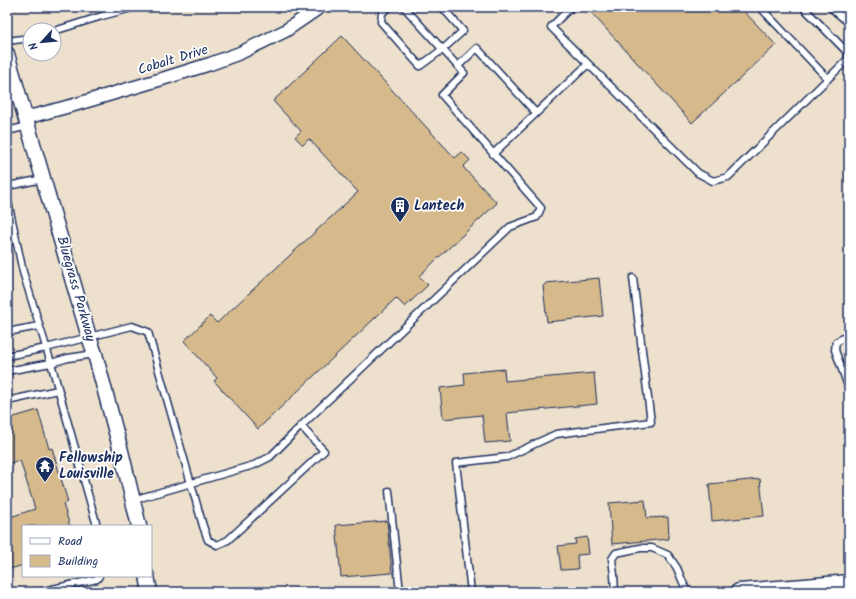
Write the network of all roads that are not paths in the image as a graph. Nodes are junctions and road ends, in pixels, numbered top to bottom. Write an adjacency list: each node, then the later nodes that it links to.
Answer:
1 (134, 7): 11 (lane)
2 (320, 7): 22 (street, Cobalt Drive)
3 (388, 7): 14 (lane)
4 (404, 7): 14 (lane)
5 (442, 7): 14 (lane)
6 (571, 7): 18 (lane)
7 (760, 7): 20 (lane)
8 (803, 7): 16 (lane)
9 (830, 7): 10 (lane)
10 (849, 23)
11 (62, 28)
12 (22, 39): 13 (lane)
13 (7, 41)
14 (443, 49): 19 (lane)
15 (7, 54): 22 (street, Bluegrass Parkway)
16 (849, 54)
17 (849, 58): 20 (lane)
18 (588, 64): 20 (lane); 21 (lane)
19 (458, 66): 21 (lane); 24 (lane)
20 (828, 79)
21 (536, 113): 24 (lane)
22 (27, 122): 23 (lane); 25 (street, Bluegrass Parkway)
23 (7, 131)
24 (493, 154): 41 (lane)
25 (43, 179): 26 (lane); 32 (street, Bluegrass Parkway)
26 (7, 185)
27 (7, 197): 29 (lane)
28 (633, 278): 54 (lane)
29 (39, 326): 30 (lane); 33 (lane)
30 (7, 332)
31 (849, 335): 38 (lane)
32 (89, 337): 33 (lane); 34 (street, Bluegrass Parkway); 42 (lane)
33 (46, 348): 35 (lane); 36 (lane)
34 (95, 354): 36 (lane); 44 (street, Bluegrass Parkway)
35 (7, 356)
36 (51, 363): 37 (lane); 39 (lane)
37 (7, 371)
38 (849, 389)
39 (58, 390): 40 (lane); 45 (lane)
40 (7, 401)
41 (301, 426): 42 (lane); 42 (lane)
42 (191, 483): 44 (lane)
43 (389, 491): 53 (lane)
44 (133, 500): 46 (street, Bluegrass Parkway)
45 (97, 525)
46 (138, 525)
47 (98, 577): 51 (lane)
48 (147, 577): 52 (street)
49 (849, 582): 50 (main road)
50 (797, 590): 57 (main road)
51 (39, 592)
52 (150, 592)
53 (400, 592)
54 (471, 592)
55 (615, 592): 56 (lane)
56 (687, 592)
57 (739, 592)

